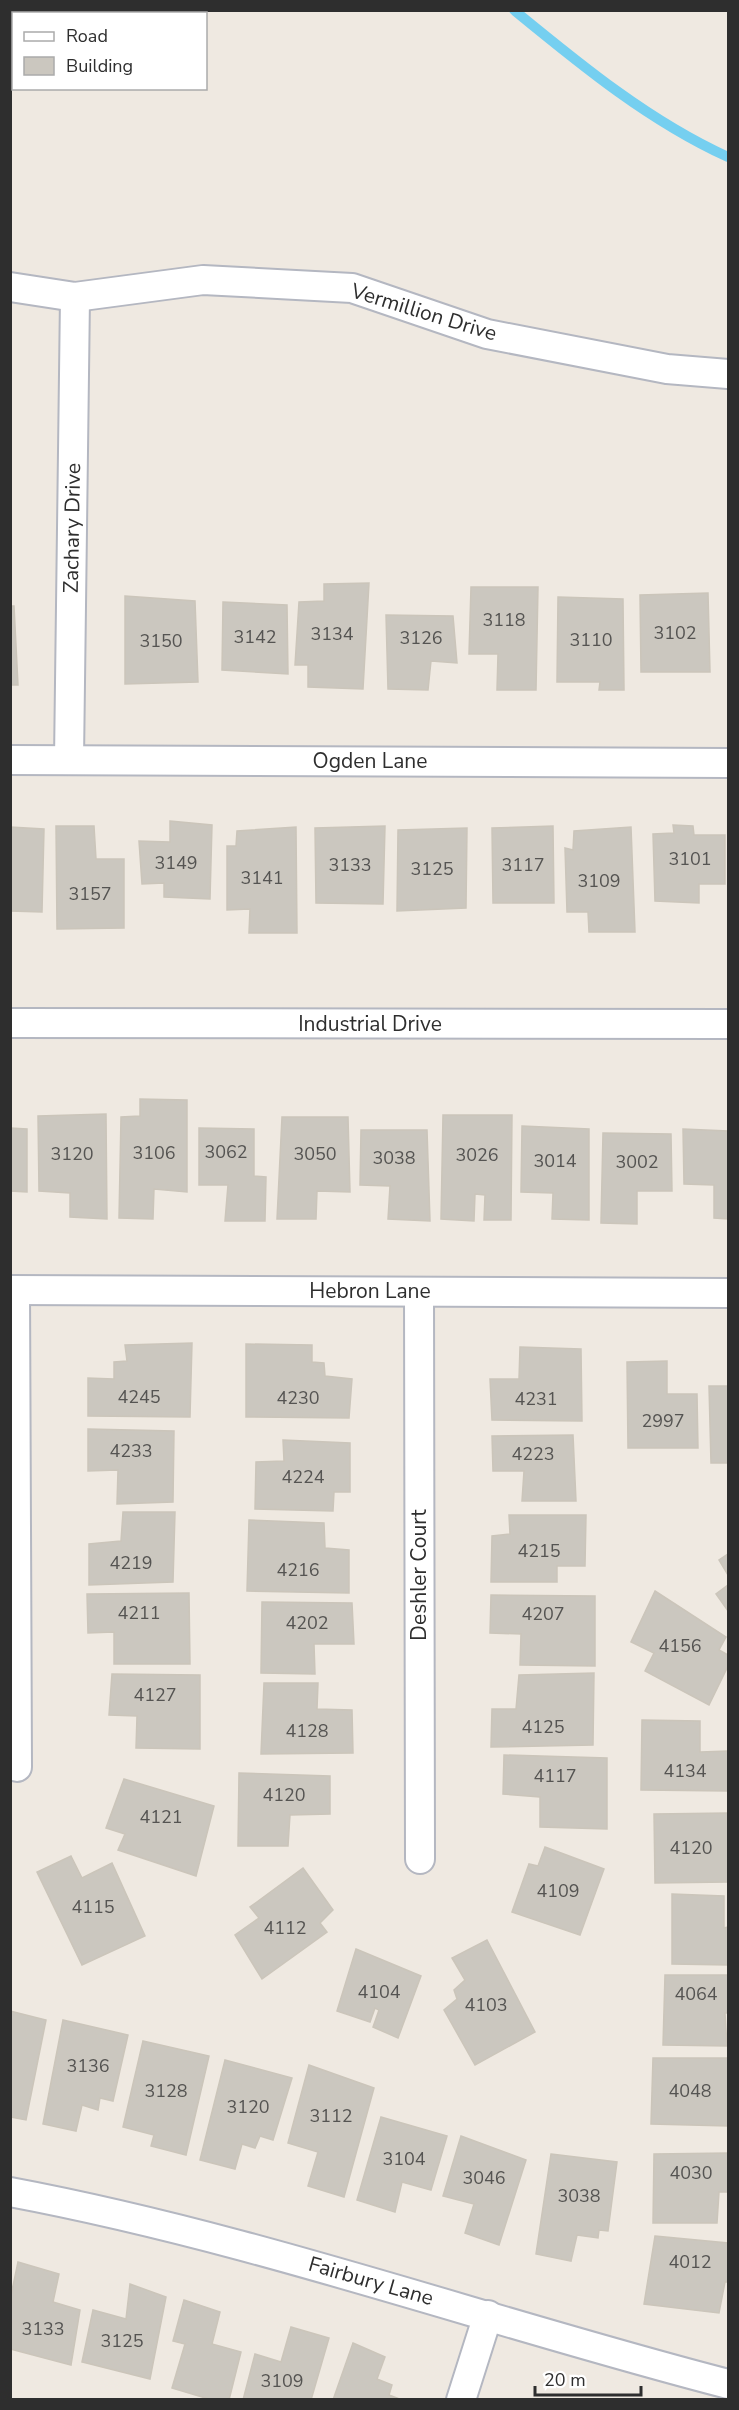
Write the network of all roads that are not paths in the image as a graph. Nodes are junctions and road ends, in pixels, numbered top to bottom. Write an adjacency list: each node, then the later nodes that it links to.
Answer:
1 (10, 287): 2 (street, Vermillion Drive)
2 (75, 297): 3 (street, Vermillion Drive); 5 (street, Zachary Drive)
3 (729, 374)
4 (10, 760): 5 (street, Ogden Lane)
5 (69, 760): 6 (street, Ogden Lane)
6 (729, 763)
7 (10, 1023): 8 (street, Industrial Drive)
8 (729, 1024)
9 (13, 1290): 10 (street, Hebron Lane); 12 (street)
10 (419, 1292): 11 (street, Hebron Lane); 13 (street, Deshler Court)
11 (729, 1293)
12 (17, 1767)
13 (420, 1859)
14 (10, 2192): 15 (street, Fairbury Lane)
15 (488, 2315): 16 (street, Fairbury Lane); 17 (street)
16 (729, 2384)
17 (461, 2400)

